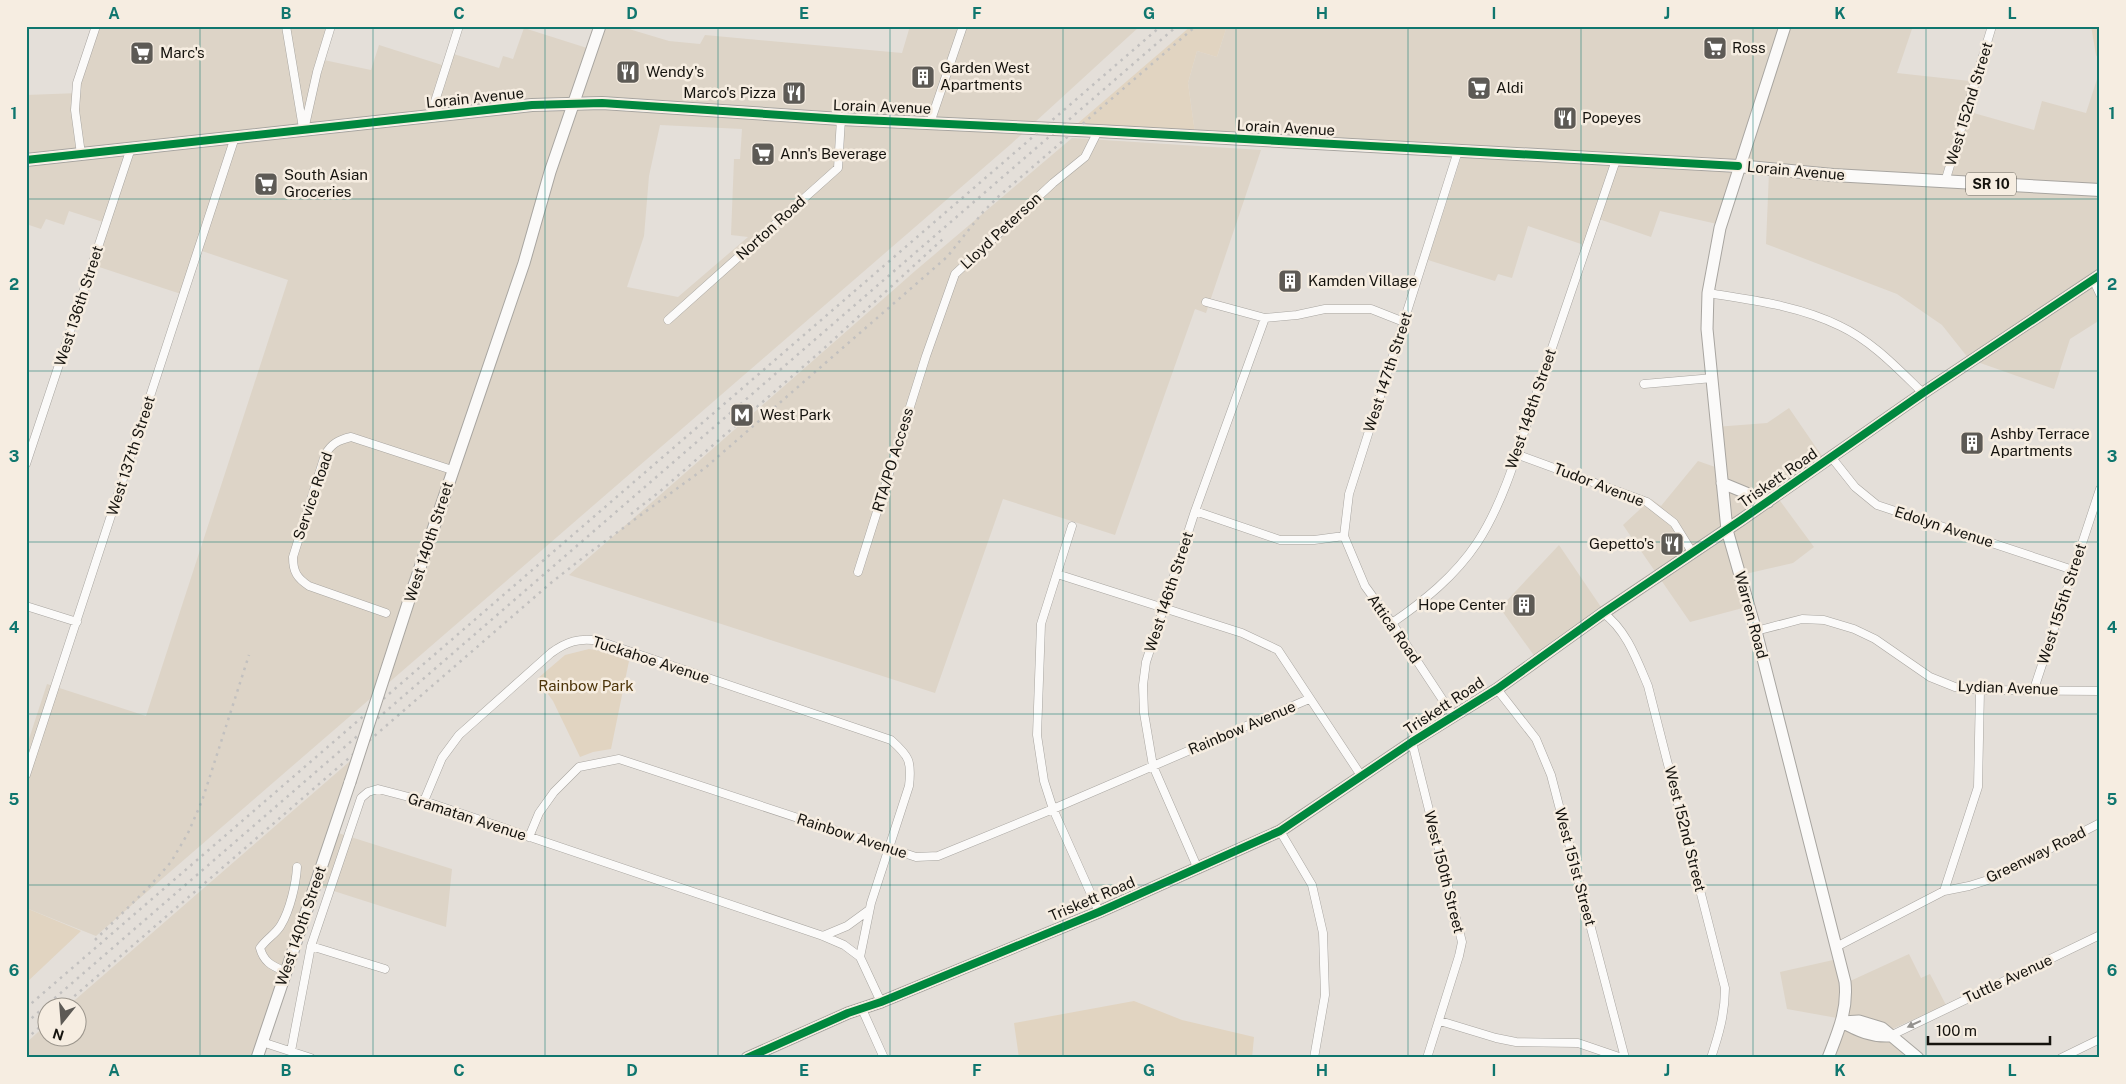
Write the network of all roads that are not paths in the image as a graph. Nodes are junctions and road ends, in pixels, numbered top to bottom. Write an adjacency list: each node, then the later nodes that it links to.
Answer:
1 (96, 26): 18 (street)
2 (286, 26): 13 (street)
3 (331, 26): 13 (street)
4 (459, 26): 10 (street)
5 (600, 26): 9 (main road, West 140th Street)
6 (962, 26): 12 (street)
7 (1785, 26): 21 (main road)
8 (1992, 26): 22 (street, West 152nd Street)
9 (574, 103): 10 (main road, Lorain Avenue / SR 10); 11 (main road, Lorain Avenue / SR 10); 38 (main road, West 140th Street)
10 (430, 117): 13 (main road, Lorain Avenue / SR 10)
11 (841, 119): 12 (main road, Lorain Avenue / SR 10); 29 (street, Norton Road)
12 (930, 123): 14 (main road, Lorain Avenue / SR 10)
13 (304, 130): 15 (main road, Lorain Avenue / SR 10)
14 (1098, 131): 17 (main road, Lorain Avenue / SR 10); 31 (street, Lloyd Peterson)
15 (236, 137): 16 (main road, Lorain Avenue / SR 10); 54 (street, West 137th Street)
16 (131, 148): 18 (main road, Lorain Avenue / SR 10); 37 (street, West 136th Street)
17 (1458, 152): 20 (main road, Lorain Avenue / SR 10); 30 (street, West 147th Street)
18 (81, 154): 19 (main road, Lorain Avenue / SR 10)
19 (26, 160)
20 (1616, 160): 21 (main road, Lorain Avenue / SR 10); 35 (street, West 148th Street)
21 (1738, 166): 22 (main road, Lorain Avenue / SR 10); 25 (main road, Warren Road)
22 (1945, 182): 23 (main road, Lorain Avenue / SR 10)
23 (2100, 190)
24 (2097, 277): 26 (street); 34 (main road, Triskett Road)
25 (1708, 293): 32 (main road, Warren Road); 34 (street)
26 (2100, 294)
27 (1206, 302): 28 (street)
28 (1265, 318): 30 (street); 42 (street, West 146th Street)
29 (668, 320)
30 (1404, 322): 45 (street, West 147th Street)
31 (928, 348): 48 (street, RTA/PO Access)
32 (1713, 378): 33 (street); 39 (main road, Warren Road)
33 (1644, 384)
34 (1923, 393): 36 (main road, Triskett Road)
35 (1516, 454): 46 (street, Tudor Avenue); 55 (street, West 148th Street)
36 (1832, 458): 41 (main road, Triskett Road); 47 (street, Edolyn Avenue)
37 (26, 464)
38 (452, 470): 52 (street, Service Road); 84 (main road, West 140th Street, bridge)
39 (1722, 484): 41 (main road); 44 (main road, Warren Road)
40 (2100, 489): 47 (street, West 155th Street)
41 (1768, 502): 44 (main road, Triskett Road)
42 (1195, 511): 45 (street); 51 (street, West 146th Street)
43 (1072, 526): 49 (street)
44 (1727, 530): 46 (main road, Triskett Road); 56 (main road, Warren Road)
45 (1344, 536): 55 (street, Attica Road)
46 (1692, 552): 53 (main road, Triskett Road)
47 (2073, 570): 58 (street, West 155th Street)
48 (858, 572)
49 (1057, 574): 51 (street); 68 (street)
50 (26, 606): 54 (street)
51 (1164, 608): 61 (street); 64 (street, West 146th Street)
52 (386, 613)
53 (1603, 613): 57 (main road, Triskett Road); 100 (street, West 152nd Street)
54 (77, 622): 65 (street, West 137th Street)
55 (1392, 623): 62 (street, Attica Road)
56 (1756, 631): 59 (street, Lydian Avenue); 81 (main road, Warren Road)
57 (1497, 689): 62 (main road, Triskett Road); 99 (street, West 151st Street)
58 (2034, 689): 59 (street, Lydian Avenue); 60 (street, Lydian Avenue)
59 (1980, 690): 75 (street)
60 (2100, 691)
61 (1309, 699): 64 (street, Rainbow Avenue); 66 (street)
62 (1454, 717): 63 (main road, Triskett Road)
63 (1412, 742): 66 (main road, Triskett Road); 87 (street, West 150th Street)
64 (1153, 766): 68 (street, Rainbow Avenue); 74 (street, West 146th Street)
65 (26, 776)
66 (1362, 777): 70 (main road, Triskett Road)
67 (424, 801): 71 (street, Gramatan Avenue); 72 (street, Tuckahoe Avenue); 80 (street, Gramatan Avenue)
68 (1053, 809): 72 (street, Rainbow Avenue); 77 (street)
69 (2100, 823): 75 (street, Greenway Road)
70 (1280, 831): 74 (main road, Triskett Road); 97 (street)
71 (529, 838): 72 (street, Rainbow Avenue); 79 (street, Gramatan Avenue)
72 (889, 848): 76 (street, Tuckahoe Avenue)
73 (297, 867): 84 (street)
74 (1198, 869): 77 (main road, Triskett Road)
75 (1944, 891): 81 (street, Greenway Road)
76 (869, 910): 79 (street); 82 (street, Tuckahoe Avenue)
77 (1099, 912): 85 (main road, Triskett Road)
78 (2100, 935): 89 (street, Tuttle Avenue, one-way to 89)
79 (823, 936): 82 (street, Gramatan Avenue)
80 (311, 946): 83 (street); 92 (street, Gramatan Avenue)
81 (1836, 947): 88 (main road, Warren Road)
82 (860, 957): 85 (street)
83 (385, 969)
84 (286, 972): 91 (main road, West 140th Street)
85 (881, 1002): 86 (main road, Triskett Road)
86 (862, 1009): 95 (main road, Triskett Road); 96 (street)
87 (1440, 1021): 98 (street, West 150th Street); 99 (street)
88 (1842, 1022): 89 (main road); 101 (main road, Warren Road)
89 (1890, 1036): 102 (main road)
90 (2100, 1040): 103 (street)
91 (262, 1042): 92 (street); 93 (main road, West 140th Street)
92 (291, 1051): 94 (street)
93 (257, 1058)
94 (310, 1058)
95 (747, 1058)
96 (884, 1058)
97 (1314, 1058)
98 (1427, 1058)
99 (1623, 1058)
100 (1711, 1058)
101 (1828, 1058)
102 (1918, 1058)
103 (2061, 1058)

